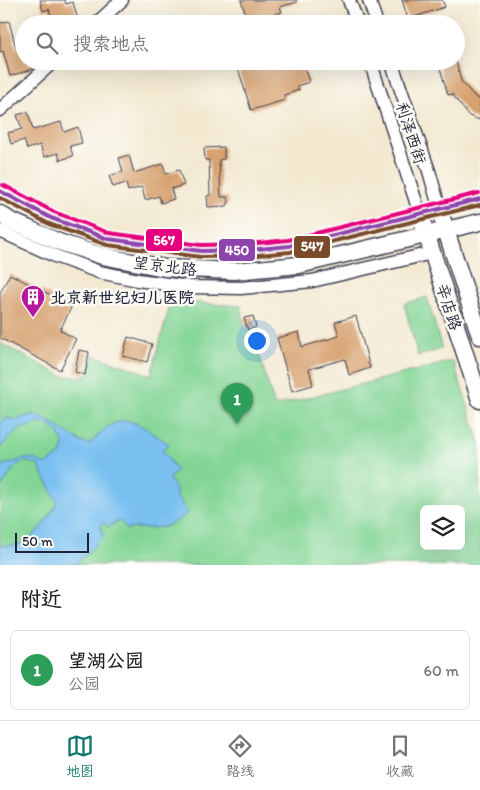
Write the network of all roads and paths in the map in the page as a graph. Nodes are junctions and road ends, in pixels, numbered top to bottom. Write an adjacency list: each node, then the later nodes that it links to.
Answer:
1 (122, 0): 4 (street)
2 (349, 0): 5 (street)
3 (369, 0): 6 (street)
4 (106, 15)
5 (355, 15)
6 (374, 15)
7 (44, 70): 10 (street)
8 (373, 70): 15 (street, 利泽西街)
9 (394, 70): 13 (street, 利泽西街)
10 (0, 110)
11 (0, 191): 15 (main road, 望京北路)
12 (480, 199): 13 (main road, 望京北路)
13 (440, 210): 15 (main road, 望京北路); 17 (main road, 辛店路)
14 (0, 214): 19 (main road, 望京北路)
15 (420, 214): 19 (main road, 辛店路)
16 (480, 222): 17 (main road, 望京北路)
17 (445, 230): 19 (main road, 望京北路); 21 (main road, 辛店路)
18 (0, 232): 20 (street)
19 (426, 234): 20 (main road, 辛店路)
20 (432, 253): 22 (main road, 辛店路)
21 (480, 336)
22 (480, 400)

